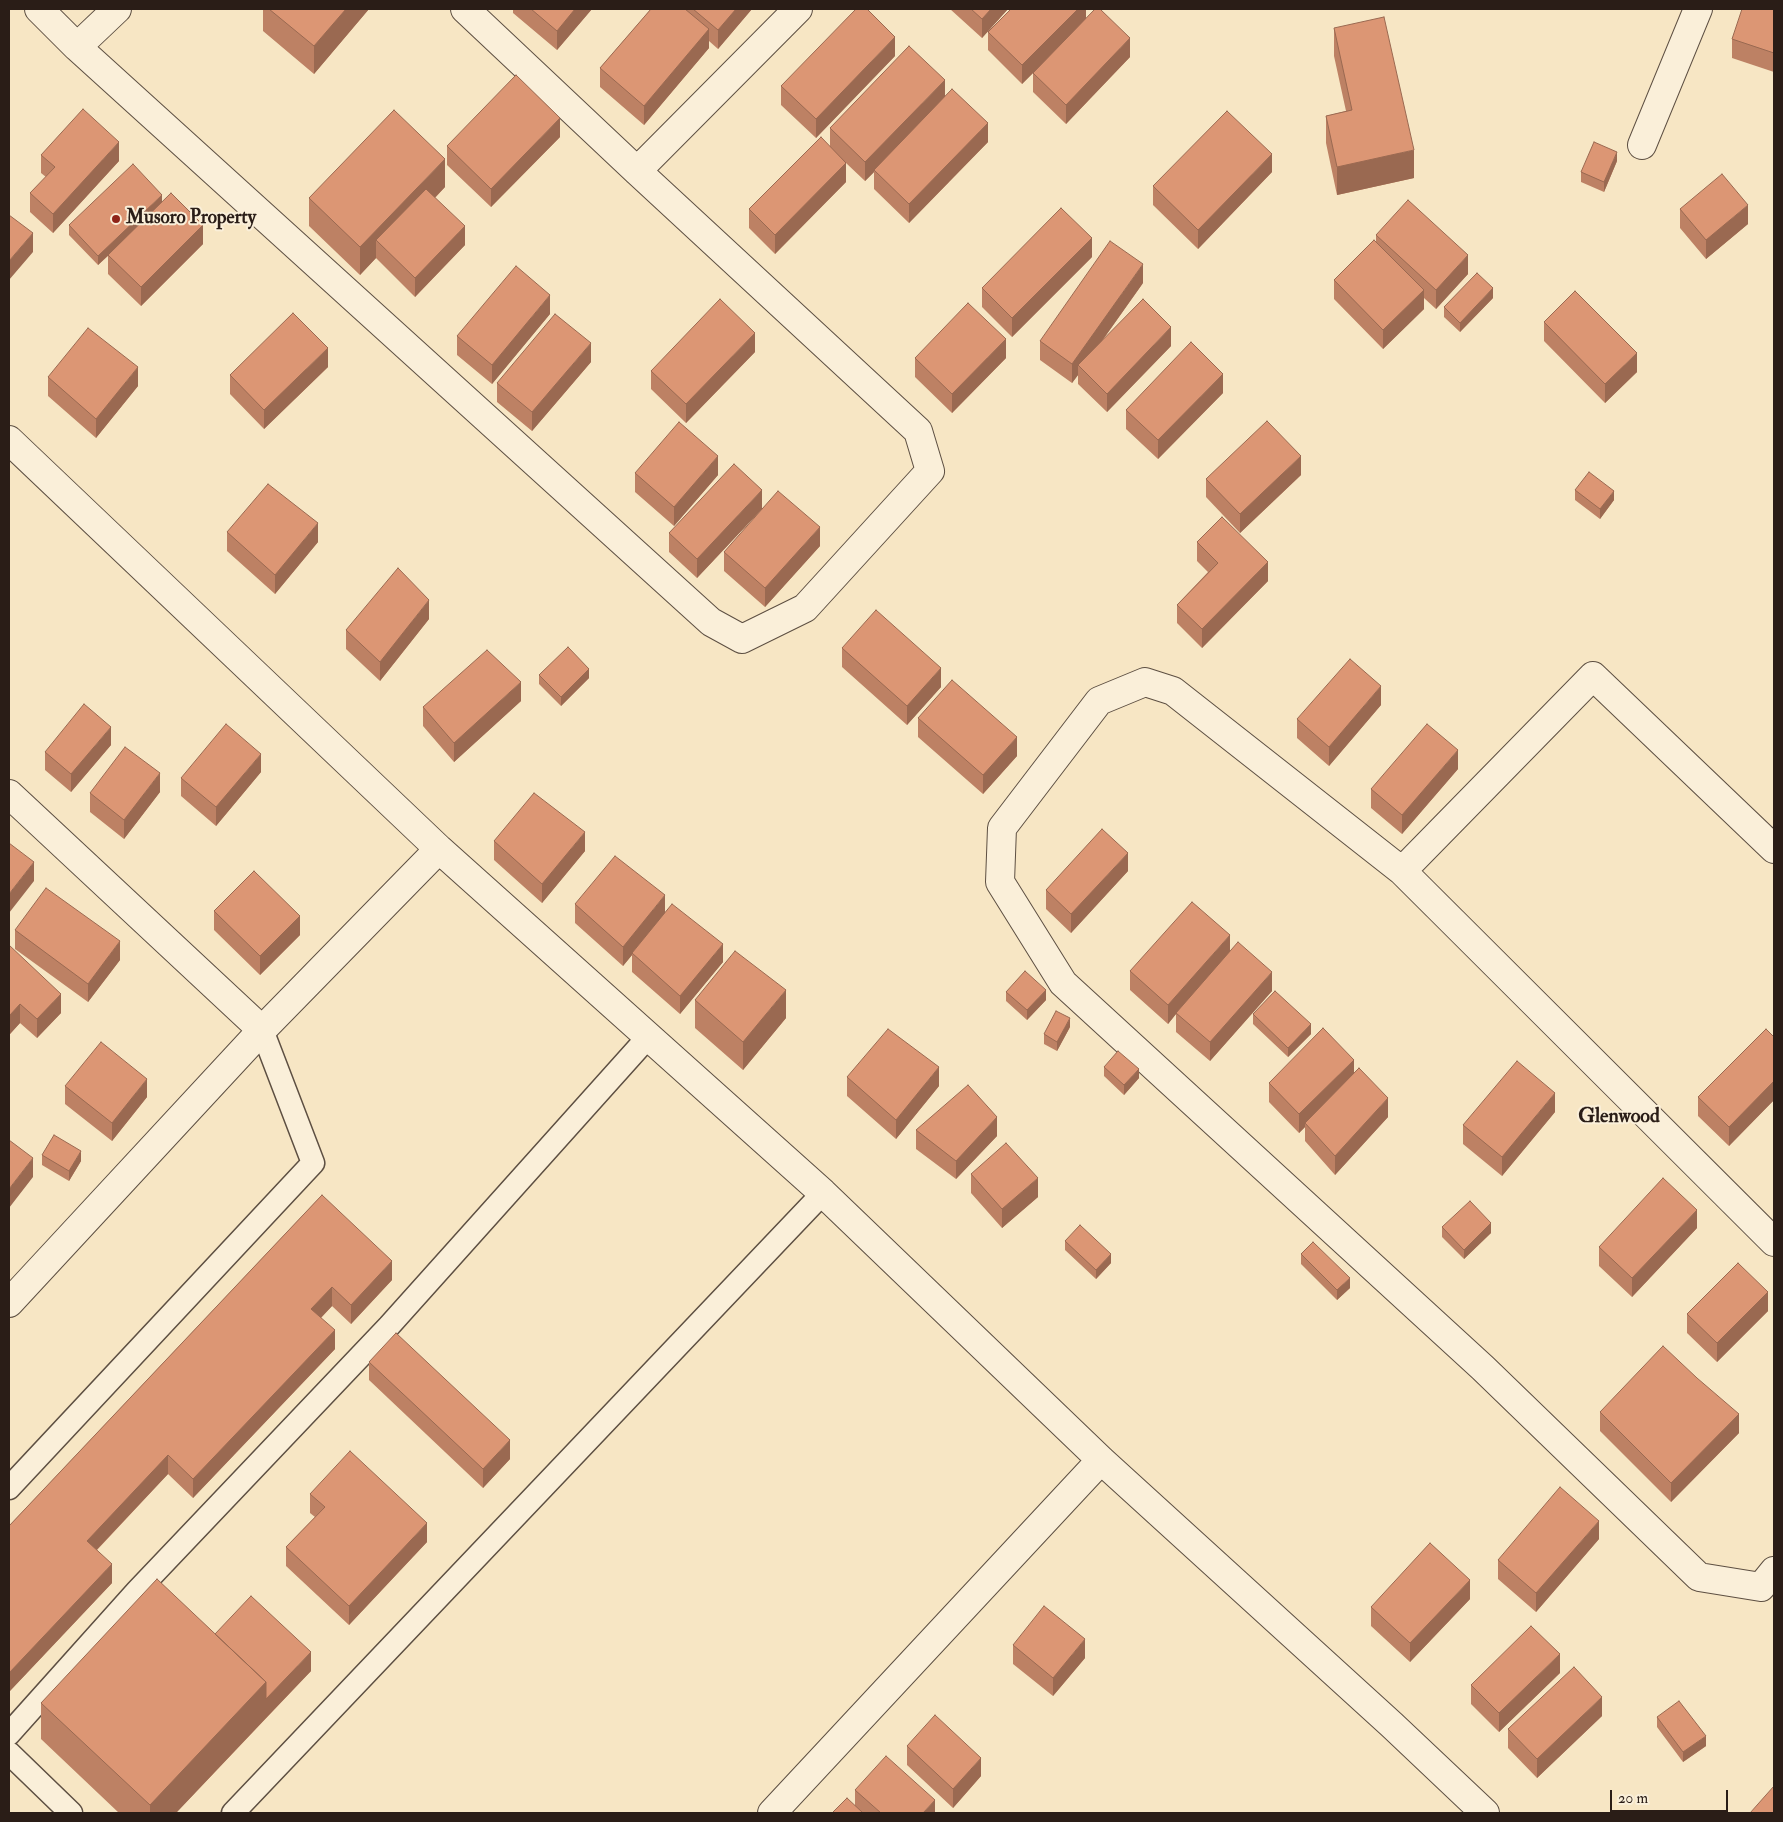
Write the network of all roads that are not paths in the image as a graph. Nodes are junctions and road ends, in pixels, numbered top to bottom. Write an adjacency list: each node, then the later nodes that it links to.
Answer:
1 (39, 9): 6 (street)
2 (117, 9): 6 (street)
3 (465, 9): 8 (street)
4 (798, 9): 8 (street)
5 (1698, 9): 7 (street)
6 (77, 48): 8 (street)
7 (1642, 145)
8 (637, 171)
9 (9, 440): 11 (street)
10 (9, 794): 14 (street)
11 (439, 849): 14 (street); 15 (street)
12 (1774, 849): 13 (street)
13 (1402, 872): 17 (street); 21 (street)
14 (262, 1030): 18 (street); 20 (lane)
15 (649, 1036): 16 (street); 22 (lane)
16 (823, 1192): 19 (street); 25 (lane)
17 (1774, 1242)
18 (9, 1303)
19 (1101, 1460): 26 (street); 27 (street)
20 (9, 1488)
21 (1774, 1571)
22 (9, 1734)
23 (9, 1753): 24 (lane)
24 (71, 1813)
25 (233, 1813)
26 (772, 1813)
27 (1485, 1813)

